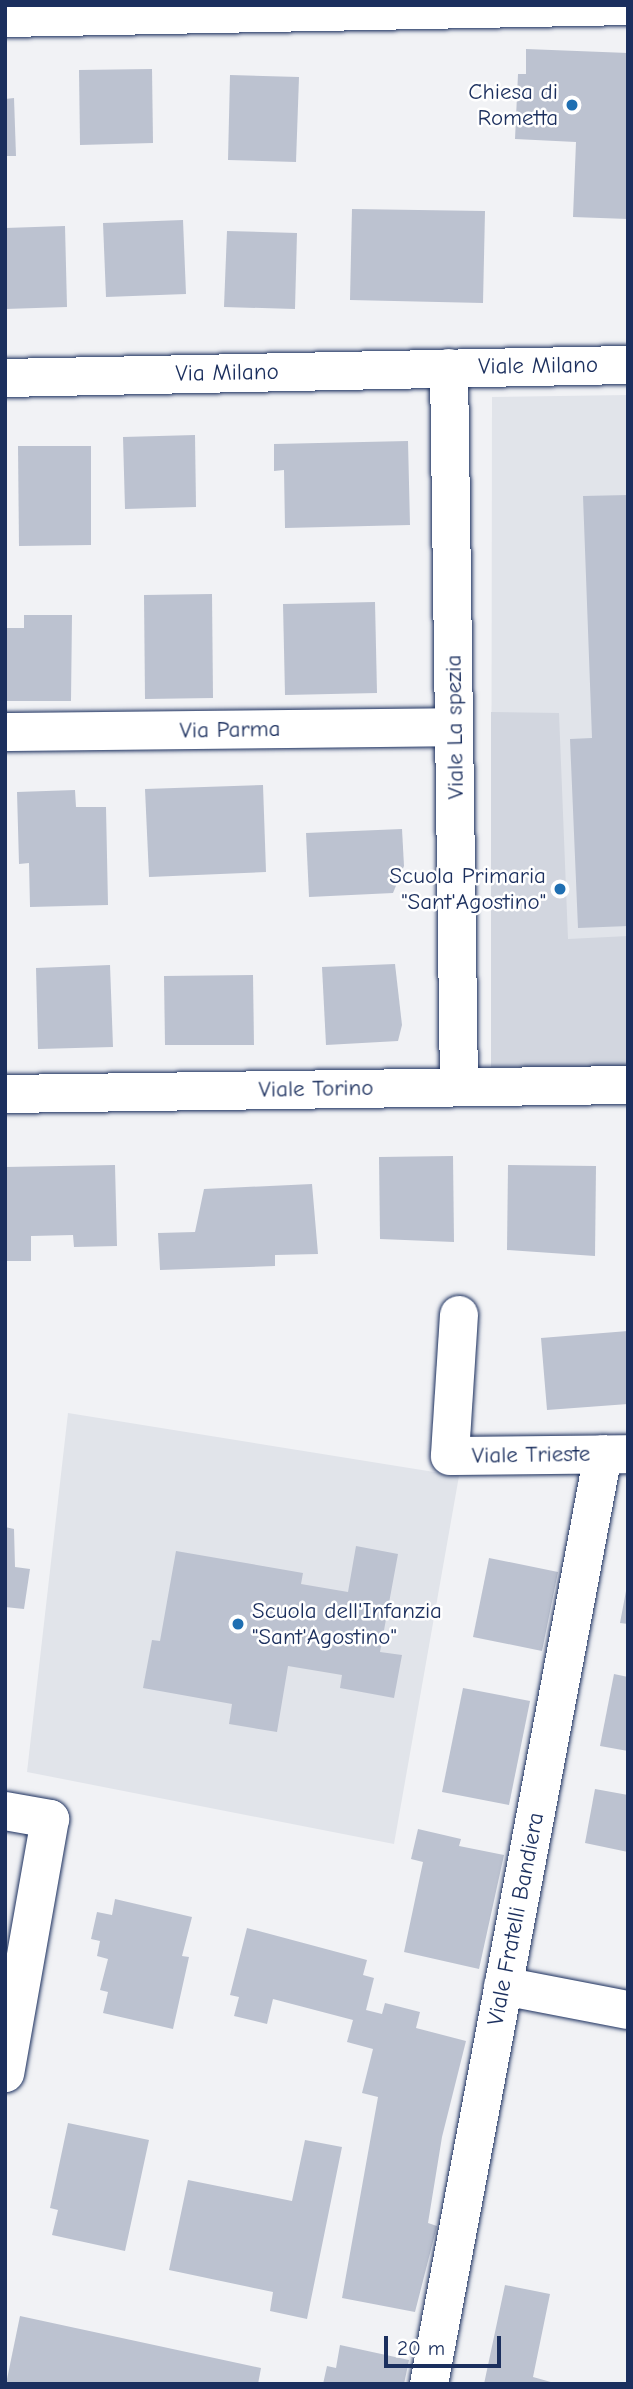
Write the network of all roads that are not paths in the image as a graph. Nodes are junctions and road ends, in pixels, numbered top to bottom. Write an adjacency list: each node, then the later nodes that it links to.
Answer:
1 (628, 6): 2 (street)
2 (5, 18)
3 (628, 365): 4 (street, Viale Milano)
4 (449, 368): 5 (street, Via Milano); 6 (street, Viale La spezia)
5 (5, 378)
6 (454, 727): 7 (street, Via Parma); 9 (street, Viale La spezia)
7 (5, 732)
8 (628, 1085): 9 (street, Viale Torino)
9 (459, 1087): 10 (street, Viale Torino)
10 (5, 1094)
11 (459, 1315): 12 (street, Viale Trieste)
12 (615, 1454): 14 (street, Viale Fratelli Bandiera)
13 (5, 1811): 16 (street)
14 (503, 1986): 15 (street); 17 (street, Viale Fratelli Bandiera)
15 (628, 2010)
16 (5, 2073)
17 (429, 2384)

